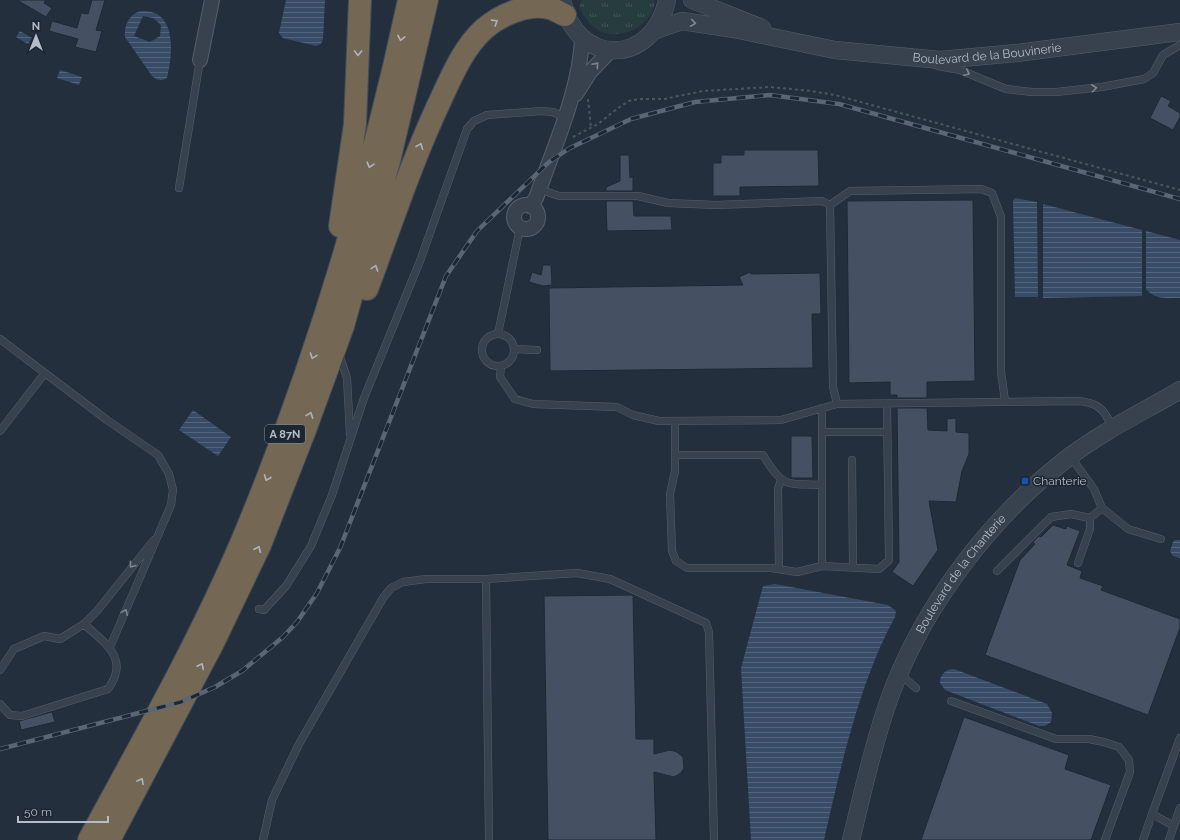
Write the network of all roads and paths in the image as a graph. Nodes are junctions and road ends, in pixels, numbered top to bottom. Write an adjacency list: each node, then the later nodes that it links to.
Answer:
1 (212, 0): 15 (street)
2 (360, 0): 25 (highway, one-way to 25)
3 (409, 0): 25 (highway, A 87N, one-way to 25)
4 (427, 0): 25 (highway, A 87N)
5 (667, 0): 8 (street)
6 (692, 0): 11 (street, Boulevard de la Bouvinerie)
7 (564, 8): 10 (street); 25 (highway, one-way to 7)
8 (656, 30): 11 (street, Boulevard de la Bouvinerie, one-way to 11); 13 (street)
9 (1180, 32): 14 (street, Boulevard de la Bouvinerie)
10 (582, 39): 13 (street); 17 (street)
11 (793, 42): 14 (street, Boulevard de la Bouvinerie)
12 (1180, 45): 14 (lane, one-way to 12)
13 (611, 50): 17 (street, one-way to 13)
14 (917, 58)
15 (200, 60): 20 (lane)
16 (587, 95): 18 (path)
17 (566, 112): 19 (street); 42 (lane)
18 (591, 128): 19 (path); 22 (path)
19 (558, 139): 21 (street)
20 (179, 188)
21 (539, 189): 23 (lane); 24 (street)
22 (1180, 190)
23 (830, 205): 33 (lane); 34 (lane)
24 (520, 228): 26 (lane)
25 (334, 333): 42 (lane); 70 (highway, A 87N, one-way to 70); 71 (highway, A 87N, one-way to 25)
26 (498, 334): 28 (lane); 30 (lane)
27 (0, 339): 31 (lane)
28 (514, 349): 29 (lane); 30 (lane)
29 (537, 350)
30 (501, 366): 37 (lane)
31 (45, 373): 39 (lane); 50 (lane)
32 (1180, 390): 38 (street, Boulevard de la Chanterie)
33 (1005, 402): 35 (lane); 38 (lane)
34 (837, 404): 35 (lane); 36 (lane)
35 (887, 404): 41 (lane)
36 (822, 408): 37 (lane); 40 (lane)
37 (675, 421): 43 (lane)
38 (1113, 428): 44 (street, Boulevard de la Chanterie)
39 (0, 431)
40 (822, 432): 41 (lane); 47 (lane)
41 (887, 432): 54 (lane)
42 (350, 437): 58 (lane)
43 (675, 455): 46 (lane); 55 (lane)
44 (1070, 456): 48 (lane); 62 (street, Boulevard de la Chanterie)
45 (852, 460): 54 (lane)
46 (781, 480): 47 (lane); 55 (lane)
47 (822, 485): 53 (lane)
48 (1102, 508): 49 (lane); 51 (lane)
49 (1090, 518): 52 (lane); 56 (lane)
50 (157, 536): 59 (lane, one-way to 59); 60 (lane, one-way to 50)
51 (1161, 539)
52 (1078, 563)
53 (822, 566): 54 (lane); 55 (lane)
54 (853, 568)
55 (779, 569)
56 (997, 571)
57 (486, 579): 72 (lane); 73 (lane); 74 (lane)
58 (259, 609)
59 (84, 624): 60 (lane); 61 (lane)
60 (110, 647): 65 (lane)
61 (0, 670)
62 (900, 674): 63 (lane); 75 (street, Boulevard de la Chanterie)
63 (916, 688)
64 (951, 701): 76 (lane)
65 (0, 704)
66 (1180, 738): 68 (lane)
67 (1180, 808): 69 (lane)
68 (1152, 814): 69 (lane); 77 (lane)
69 (1174, 826): 78 (lane)
70 (89, 840)
71 (109, 840)
72 (263, 840)
73 (490, 840)
74 (714, 840)
75 (851, 840)
76 (1105, 840)
77 (1142, 840)
78 (1169, 840)

